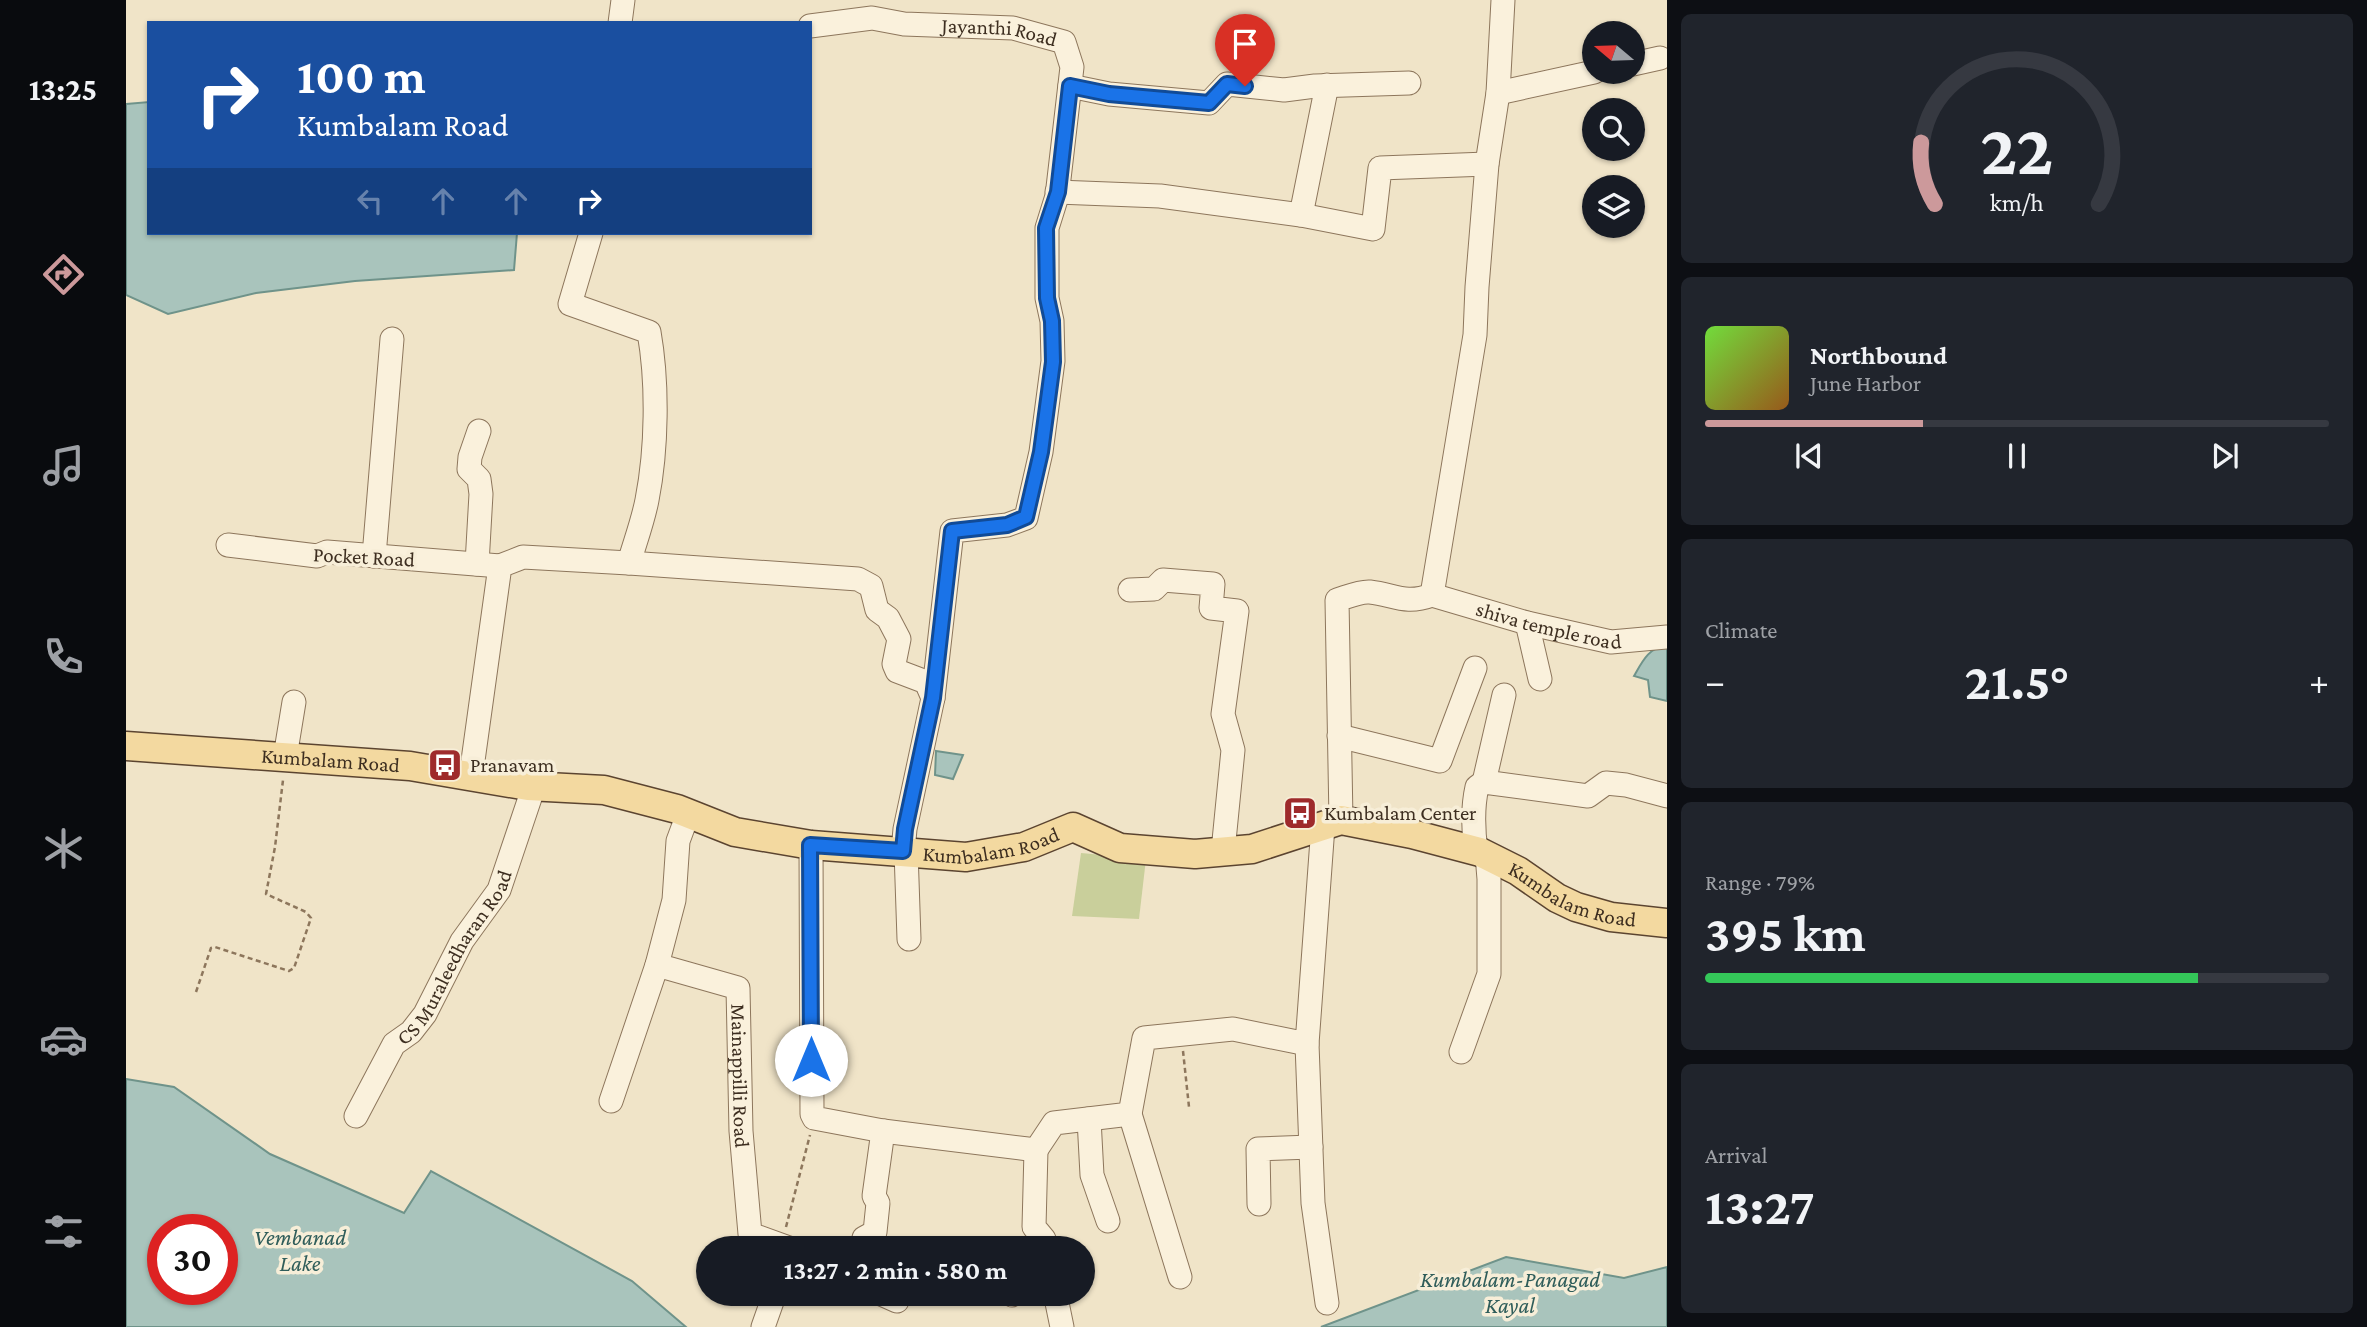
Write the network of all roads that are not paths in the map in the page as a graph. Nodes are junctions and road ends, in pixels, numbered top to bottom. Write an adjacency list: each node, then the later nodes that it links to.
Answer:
1 (623, 0): 3 (street)
2 (1503, 0): 11 (street)
3 (620, 21)
4 (812, 26): 10 (street, Jayanthi Road)
5 (1660, 58): 6 (street)
6 (1645, 61)
7 (1582, 75): 11 (street)
8 (1409, 83): 9 (street)
9 (1327, 85): 10 (street); 14 (street)
10 (1070, 86): 13 (street, Jayanthi Road)
11 (1497, 93): 12 (street)
12 (1486, 164): 14 (street); 23 (street)
13 (1058, 192): 14 (street); 29 (street, Jayanthi Road)
14 (1301, 215)
15 (590, 235): 20 (street)
16 (392, 339): 19 (street)
17 (479, 431): 21 (street)
18 (229, 545): 19 (street, Pocket Road)
19 (374, 556): 21 (street, Pocket Road)
20 (629, 563): 21 (street, Pocket Road); 29 (street, Pocket Road)
21 (489, 565): 34 (street)
22 (1130, 590): 42 (street)
23 (1432, 595): 24 (street, shiva temple road); 31 (street)
24 (1527, 623): 25 (street, shiva temple road); 27 (street)
25 (1667, 637)
26 (1475, 668): 31 (street)
27 (1540, 679)
28 (1504, 695): 35 (street)
29 (933, 698): 41 (street, Jayanthi Road)
30 (294, 702): 33 (street)
31 (1339, 736): 39 (street)
32 (126, 746): 33 (main road, Kumbalam Road)
33 (285, 757): 34 (main road, Kumbalam Road)
34 (471, 775): 36 (main road, Kumbalam Road)
35 (1483, 782): 37 (street); 43 (street)
36 (534, 786): 38 (main road, Kumbalam Road); 51 (street, CS Muraleedharan Road)
37 (1667, 796)
38 (688, 814): 40 (main road, Kumbalam Road); 46 (street)
39 (1332, 823): 42 (main road, Kumbalam Road); 43 (main road, Kumbalam Road); 47 (street)
40 (810, 845): 41 (main road, Kumbalam Road); 53 (street)
41 (904, 851): 42 (main road, Kumbalam Road); 45 (street, Jayanthi Road)
42 (1223, 851)
43 (1481, 853): 44 (main road, Kumbalam Road); 48 (street)
44 (1667, 923)
45 (909, 939)
46 (657, 965): 49 (street); 58 (street, Mainappilli Road)
47 (1307, 1044): 50 (street); 54 (street)
48 (1461, 1052)
49 (611, 1101)
50 (1130, 1114): 52 (street); 61 (street)
51 (356, 1116)
52 (1089, 1119): 55 (street); 57 (street)
53 (883, 1131): 55 (street); 59 (street)
54 (1311, 1147): 56 (street); 62 (street)
55 (1036, 1150): 60 (street)
56 (1259, 1204)
57 (1108, 1221)
58 (756, 1236)
59 (868, 1236)
60 (1042, 1236)
61 (1180, 1277)
62 (1327, 1303)
63 (771, 1306): 65 (street)
64 (1058, 1306): 66 (street)
65 (764, 1327)
66 (1062, 1327)

